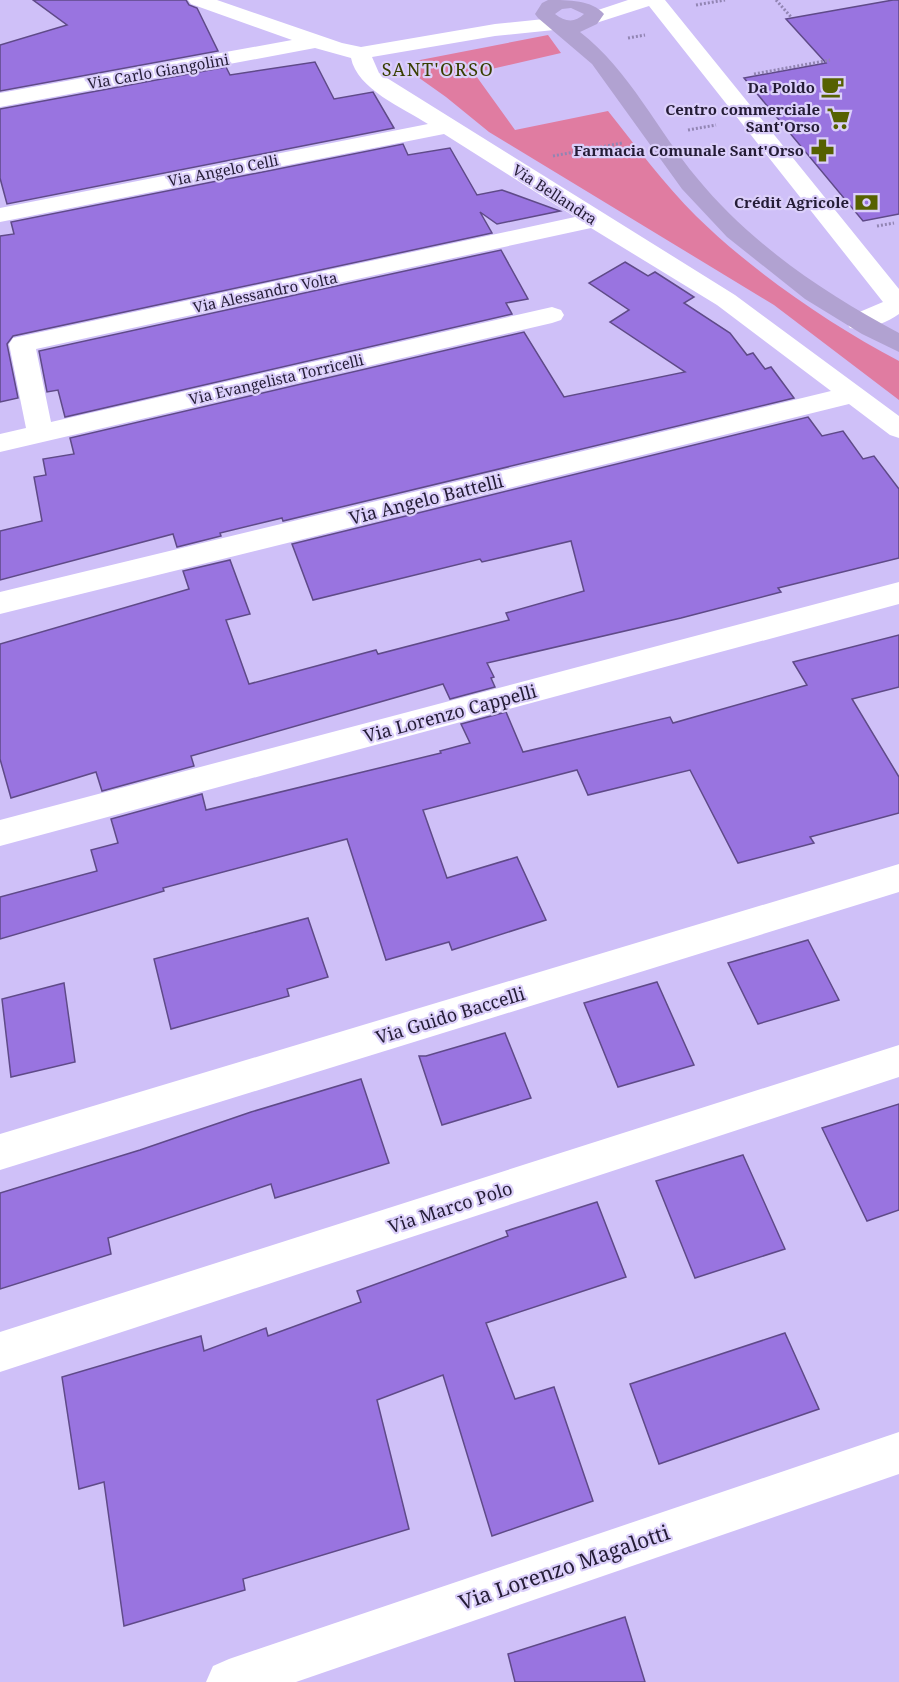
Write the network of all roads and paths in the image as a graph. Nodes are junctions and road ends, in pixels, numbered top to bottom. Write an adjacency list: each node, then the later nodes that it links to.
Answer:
1 (198, 0): 9 (street)
2 (634, 0): 6 (street)
3 (648, 0): 6 (street)
4 (654, 0): 21 (street)
5 (776, 0): 8 (path)
6 (584, 9): 7 (main road); 12 (main road)
7 (551, 13): 10 (street); 12 (main road)
8 (792, 18)
9 (315, 42): 10 (street); 14 (street, Via Carlo Giangolini)
10 (361, 53): 15 (street, Via Bellandra)
11 (830, 60): 13 (path)
12 (604, 64): 21 (main road)
13 (749, 75)
14 (0, 100)
15 (447, 127): 17 (street, Via Bellandra); 18 (street, Via Angelo Celli)
16 (626, 142): 17 (path)
17 (509, 165): 19 (street, Via Bellandra)
18 (0, 215)
19 (595, 220): 23 (street, Via Bellandra); 25 (street, Via Alessandro Volta)
20 (552, 315): 25 (street, Via Evangelista Torricelli)
21 (859, 322): 22 (main road)
22 (899, 344)
23 (852, 395): 24 (street, Via Bellandra); 28 (street, Via Angelo Battelli)
24 (899, 429)
25 (40, 433): 26 (street, Via Evangelista Torricelli)
26 (0, 444)
27 (899, 593): 29 (street, Via Lorenzo Cappelli)
28 (0, 603)
29 (0, 833)
30 (899, 878): 32 (street, Via Guido Baccelli)
31 (899, 1061): 33 (street, Via Marco Polo)
32 (0, 1152)
33 (0, 1352)
34 (899, 1453): 35 (street, Via Lorenzo Magalotti)
35 (229, 1682)

